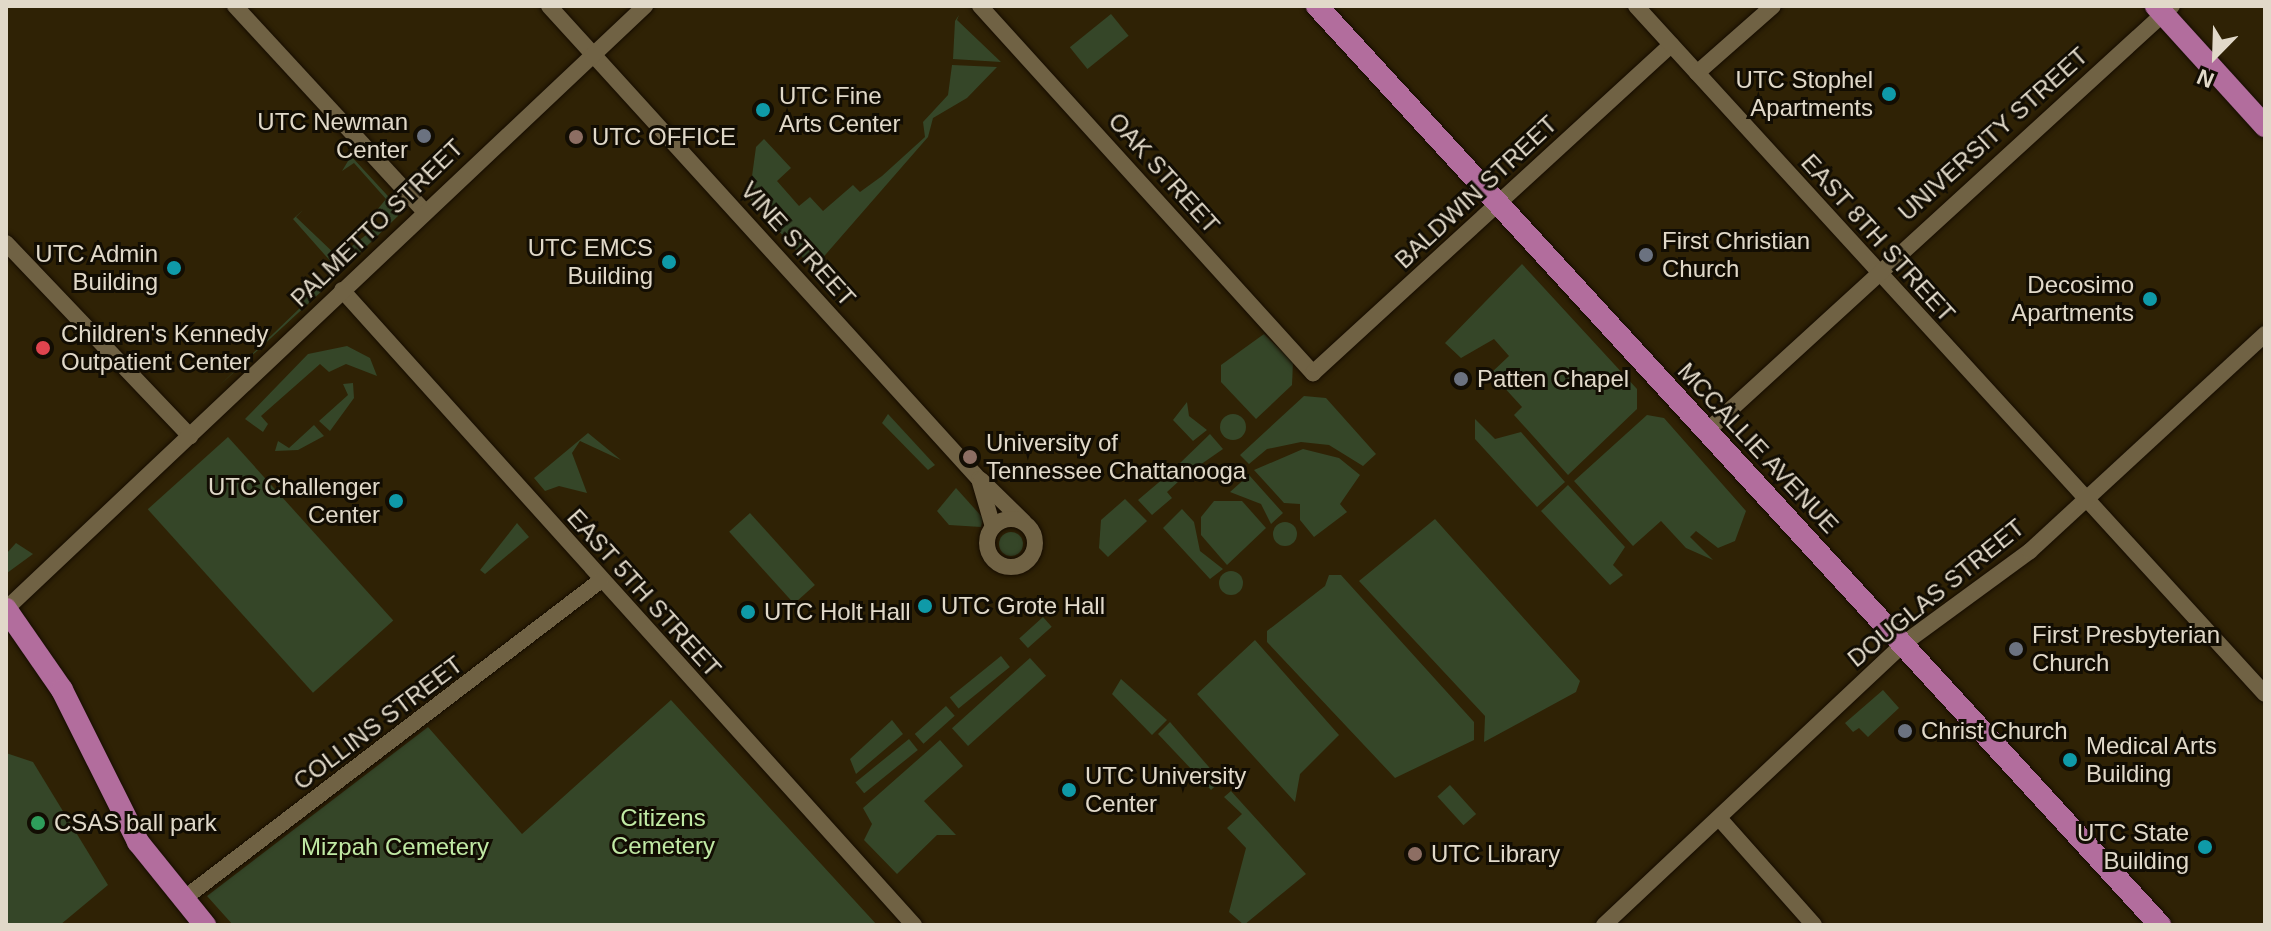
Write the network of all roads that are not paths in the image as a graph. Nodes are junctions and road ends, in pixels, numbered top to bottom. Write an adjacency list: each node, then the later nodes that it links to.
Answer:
1 (235, 6): 14 (street)
2 (549, 6): 10 (street, VINE STREET)
3 (645, 6): 10 (street, PALMETTO STREET)
4 (980, 6): 19 (street, OAK STREET)
5 (1317, 6): 13 (main road, MCCALLIE AVENUE)
6 (1636, 6): 9 (street, EAST 8TH STREET)
7 (1773, 6): 11 (street)
8 (2163, 9): 12 (main road); 16 (street, UNIVERSITY STREET)
9 (1671, 45): 11 (street, EAST 8TH STREET); 13 (street, BALDWIN STREET)
10 (594, 55): 14 (street, PALMETTO STREET); 22 (street, VINE STREET)
11 (1697, 73): 16 (street, EAST 8TH STREET)
12 (2265, 126)
13 (1499, 204): 19 (street, BALDWIN STREET); 20 (main road, MCCALLIE AVENUE)
14 (423, 210): 17 (street, PALMETTO STREET)
15 (6, 243): 21 (street)
16 (1876, 271): 20 (street, UNIVERSITY STREET); 23 (street, EAST 8TH STREET)
17 (342, 290): 21 (street, PALMETTO STREET); 26 (street, EAST 5TH STREET)
18 (2265, 334): 23 (street, DOUGLAS STREET)
19 (1313, 373)
20 (1707, 431): 28 (main road, MCCALLIE AVENUE)
21 (190, 436): 27 (street, PALMETTO STREET)
22 (979, 479): 24 (street, VINE STREET); 25 (street, VINE STREET)
23 (2085, 501): 28 (street, DOUGLAS STREET); 29 (street, EAST 8TH STREET)
24 (1028, 526): 25 (street); 25 (street, VINE STREET)
25 (993, 527)
26 (600, 581): 31 (street, COLLINS STREET); 33 (street, EAST 5TH STREET)
27 (6, 609): 31 (main road)
28 (1903, 644): 30 (street, DOUGLAS STREET); 36 (main road, MCCALLIE AVENUE)
29 (2265, 694)
30 (1719, 818): 34 (street, DOUGLAS STREET); 35 (street)
31 (182, 900): 32 (main road)
32 (205, 925)
33 (914, 925)
34 (1604, 925)
35 (1814, 925)
36 (2160, 925)

